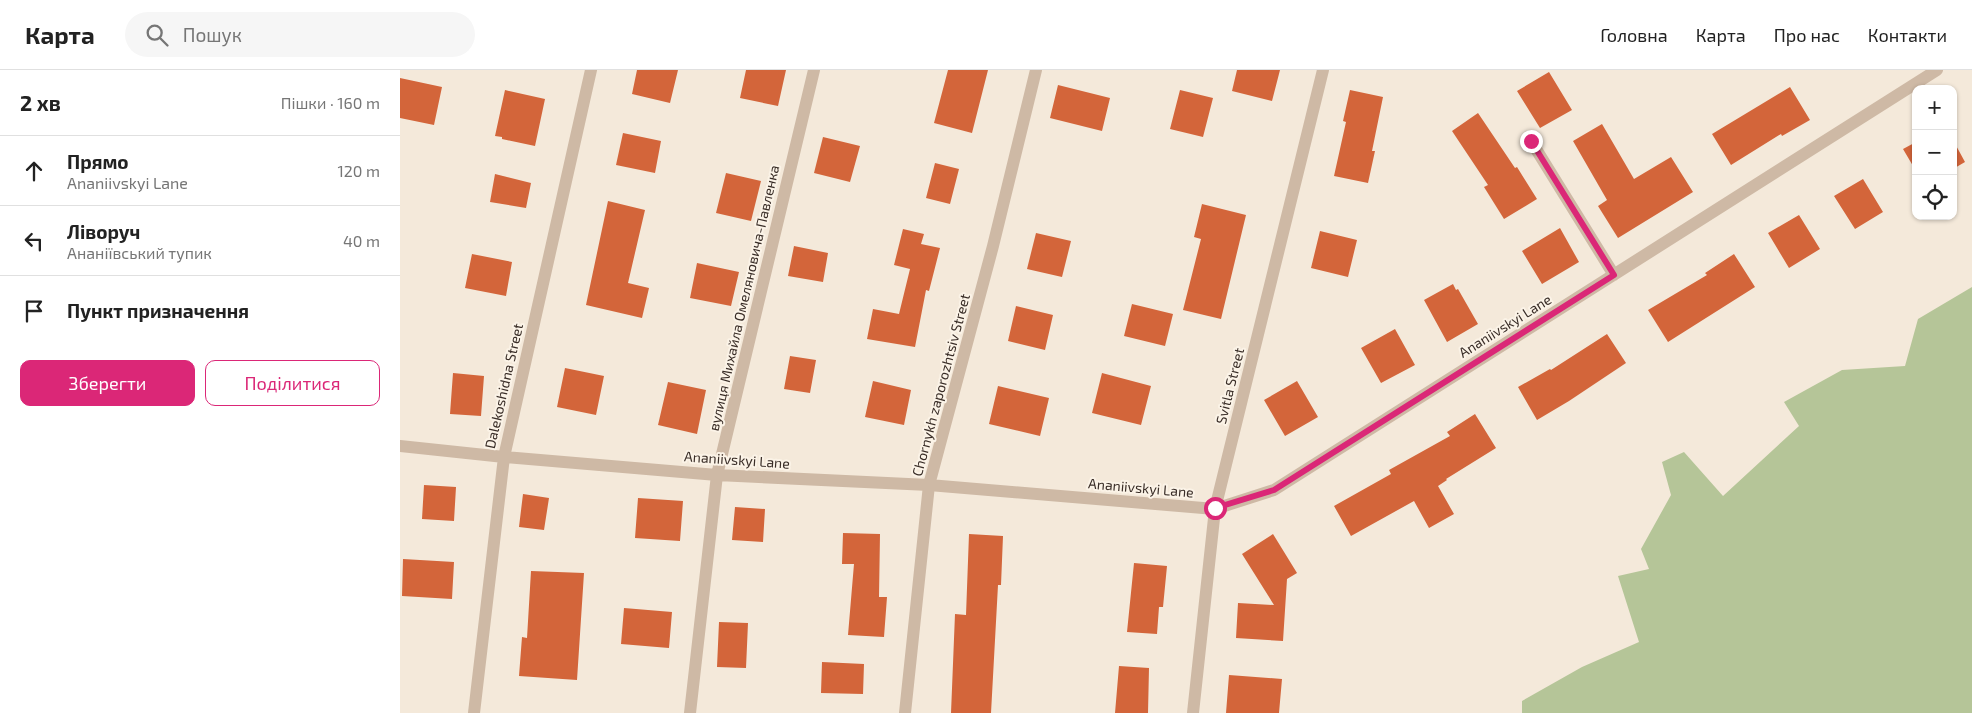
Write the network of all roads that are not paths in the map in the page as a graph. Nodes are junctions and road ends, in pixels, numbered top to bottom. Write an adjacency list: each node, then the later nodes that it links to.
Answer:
1 (590, 70): 9 (street, Dalekoshidna Street)
2 (814, 70): 10 (street, вулиця Михайла Омеляновича-Павленка)
3 (1036, 70): 11 (street, Chornykh zaporozhtsiv Street)
4 (1323, 70): 12 (street, Svitla Street)
5 (1937, 70): 7 (street, Ananiivskyi Lane)
6 (1531, 141): 7 (street)
7 (1614, 275): 12 (street, Ananiivskyi Lane)
8 (400, 446): 9 (street, Ananiivskyi Lane)
9 (504, 457): 10 (street, Ananiivskyi Lane); 13 (street, Dalekoshidna Street)
10 (718, 475): 11 (street, Ananiivskyi Lane); 14 (street, вулиця Михайла Омеляновича-Павленка)
11 (929, 486): 12 (street, Ananiivskyi Lane); 15 (street, Chornykh zaporozhtsiv Street)
12 (1215, 508): 16 (street, Svitla Street)
13 (474, 713)
14 (690, 713)
15 (905, 713)
16 (1193, 713)

